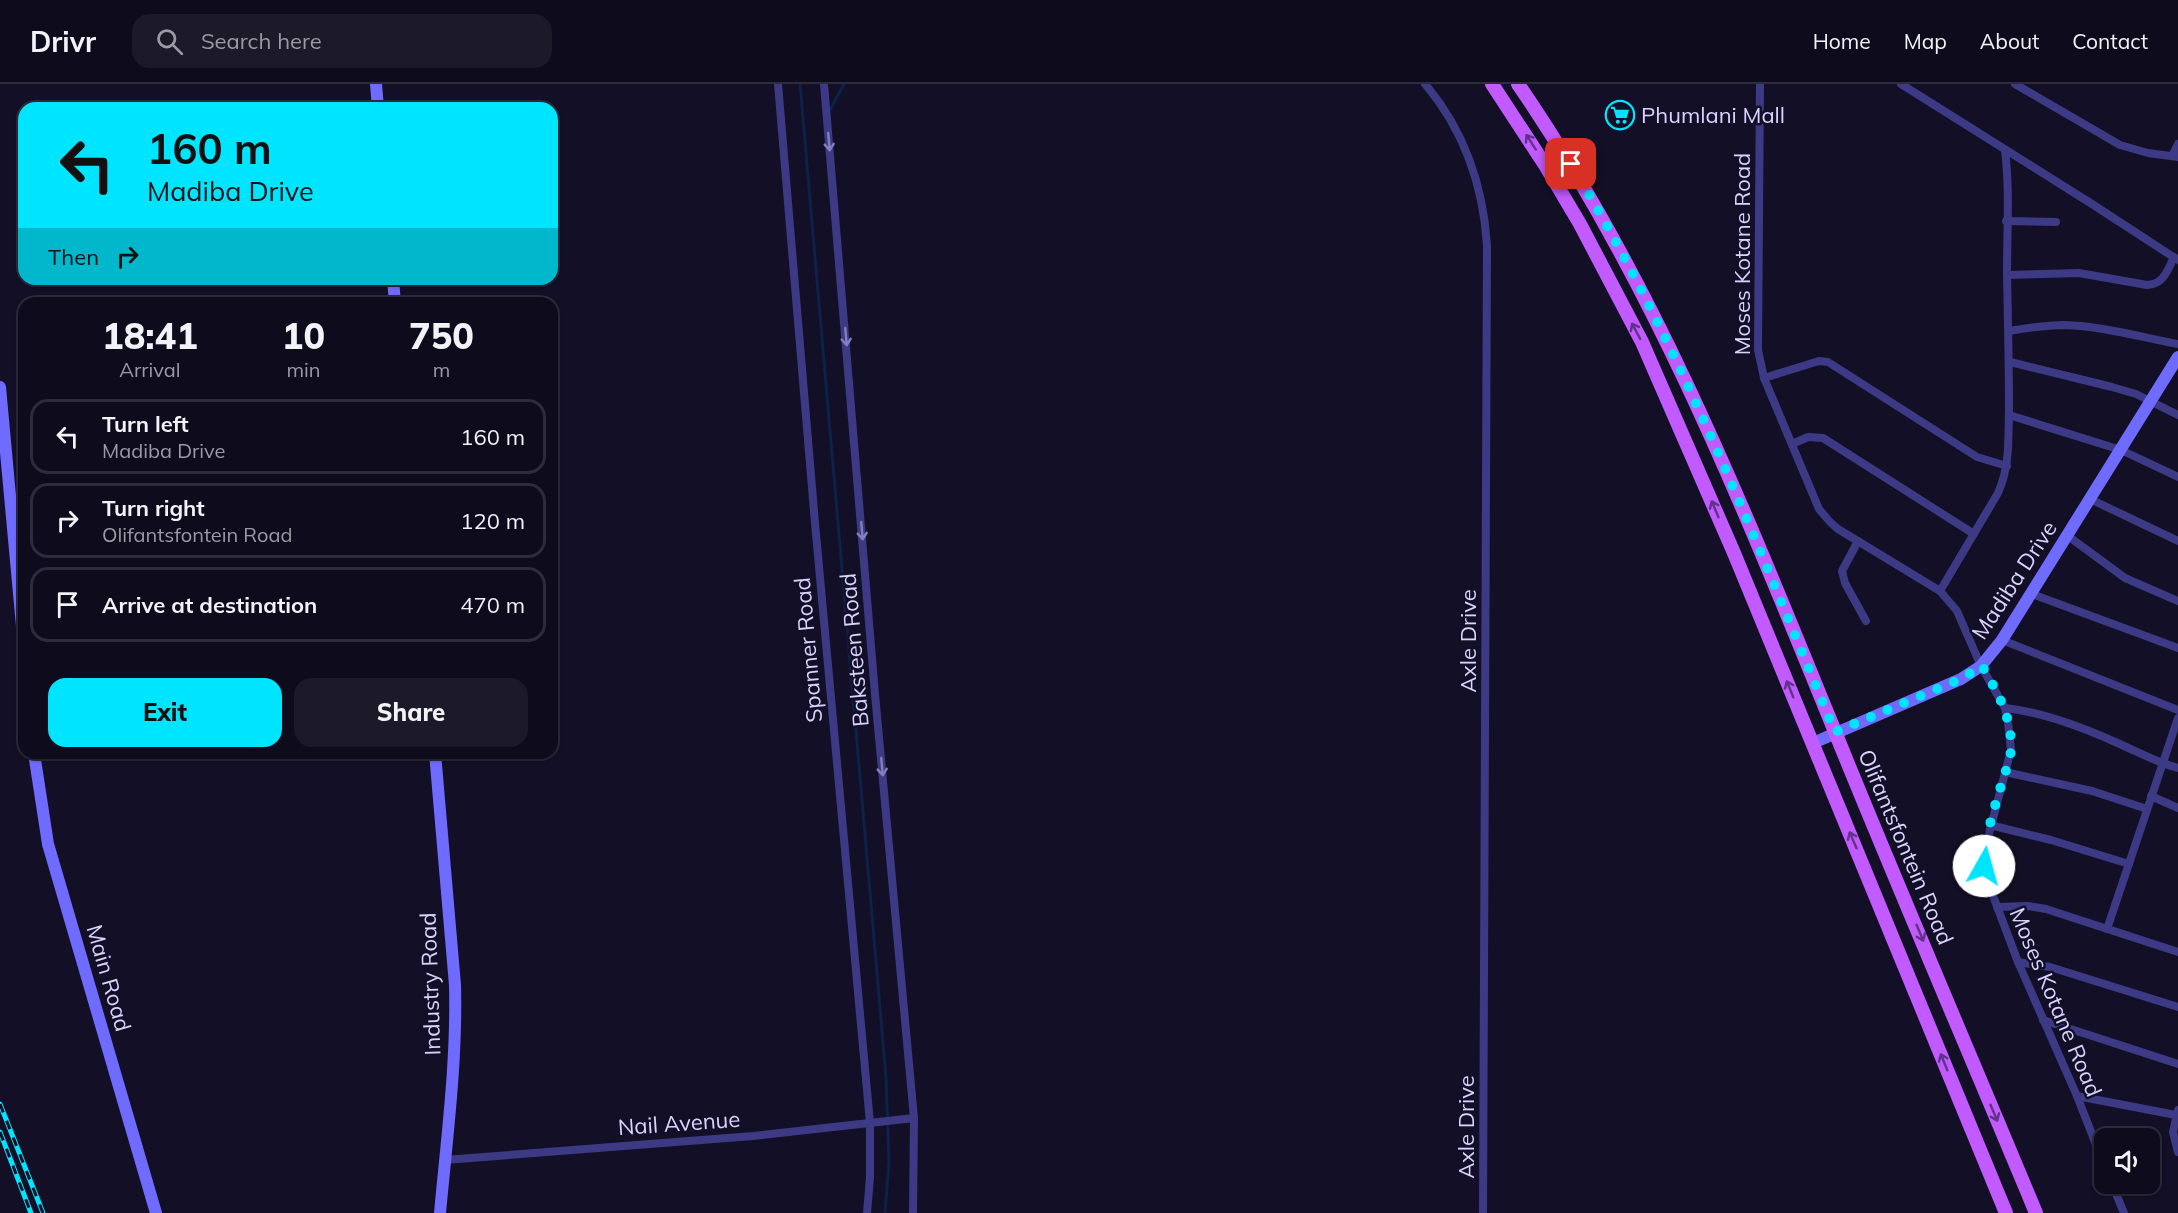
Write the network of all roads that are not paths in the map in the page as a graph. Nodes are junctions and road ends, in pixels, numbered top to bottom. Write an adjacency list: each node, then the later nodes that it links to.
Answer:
1 (376, 84): 10 (street)
2 (778, 84): 69 (street, Spanner Road)
3 (824, 84): 68 (street, Baksteen Road, one-way to 68)
4 (1425, 84): 78 (street, Axle Drive)
5 (1492, 84): 48 (main road, Olifantsfontein Road, one-way to 5)
6 (1518, 84): 47 (main road, Olifantsfontein Road)
7 (1760, 84): 22 (street, Moses Kotane Road)
8 (1901, 84): 12 (street)
9 (2015, 84): 13 (street)
10 (378, 102)
11 (2178, 144): 13 (street)
12 (2005, 150): 14 (street); 16 (street)
13 (2175, 157)
14 (2006, 221): 15 (street); 17 (street)
15 (2056, 222)
16 (2176, 258): 17 (street)
17 (2007, 275): 18 (street)
18 (2009, 331): 19 (street); 21 (street)
19 (2178, 344)
20 (2178, 357): 24 (street, Madiba Drive)
21 (2010, 362): 24 (street); 25 (street)
22 (1764, 378): 27 (street, Moses Kotane Road); 29 (street)
23 (0, 387): 36 (street)
24 (2150, 402): 26 (street); 28 (street, Madiba Drive)
25 (2009, 415): 28 (street); 29 (street)
26 (2178, 415)
27 (1792, 444): 32 (street); 34 (street, Moses Kotane Road)
28 (2121, 450): 30 (street); 31 (street, Madiba Drive)
29 (2007, 466): 32 (street)
30 (2178, 477)
31 (2090, 499): 33 (street, Madiba Drive); 35 (street)
32 (1974, 534): 37 (street)
33 (2068, 536): 38 (street, Madiba Drive); 39 (street)
34 (1858, 541): 37 (street, Moses Kotane Road); 40 (street)
35 (2178, 541)
36 (18, 583)
37 (1940, 591): 43 (street, Moses Kotane Road)
38 (2032, 594): 41 (street, Madiba Drive); 42 (street)
39 (2178, 601)
40 (1866, 621)
41 (2002, 640): 43 (street, Madiba Drive); 45 (street)
42 (2178, 648)
43 (1982, 666): 44 (street, Moses Kotane Road); 47 (street, Madiba Drive)
44 (2005, 708): 51 (street); 53 (street, Moses Kotane Road)
45 (2178, 710)
46 (2177, 721): 51 (street)
47 (1835, 732): 48 (street, Madiba Drive); 80 (main road, Olifantsfontein Road, one-way to 80)
48 (1813, 743): 79 (main road, Olifantsfontein Road, one-way to 48)
49 (34, 759): 74 (street, Main Road)
50 (436, 759): 72 (street, Industry Road)
51 (2163, 764): 52 (street); 54 (street)
52 (2178, 768)
53 (2005, 772): 56 (street); 57 (street, Moses Kotane Road)
54 (2151, 796): 55 (street); 56 (street)
55 (2178, 808)
56 (2147, 809): 58 (street)
57 (1990, 825): 58 (street); 59 (street, Moses Kotane Road)
58 (2129, 864): 60 (street)
59 (1996, 907): 60 (street); 62 (street, Moses Kotane Road)
60 (2107, 928): 61 (street)
61 (2178, 951)
62 (2018, 962): 63 (street); 64 (street, Moses Kotane Road)
63 (2178, 1007)
64 (2043, 1020): 65 (street); 66 (street, Moses Kotane Road)
65 (2178, 1064)
66 (2077, 1096): 67 (street); 70 (street, Moses Kotane Road)
67 (2177, 1113): 71 (street)
68 (914, 1118): 69 (street, Nail Avenue); 77 (street, Baksteen Road)
69 (870, 1123): 72 (street, Nail Avenue); 76 (street, Spanner Road)
70 (2094, 1140)
71 (2178, 1152)
72 (445, 1160): 75 (street, Industry Road)
73 (2116, 1194): 81 (street)
74 (156, 1213)
75 (440, 1213)
76 (867, 1213)
77 (914, 1213)
78 (1483, 1213)
79 (2006, 1213)
80 (2036, 1213)
81 (2124, 1213)

